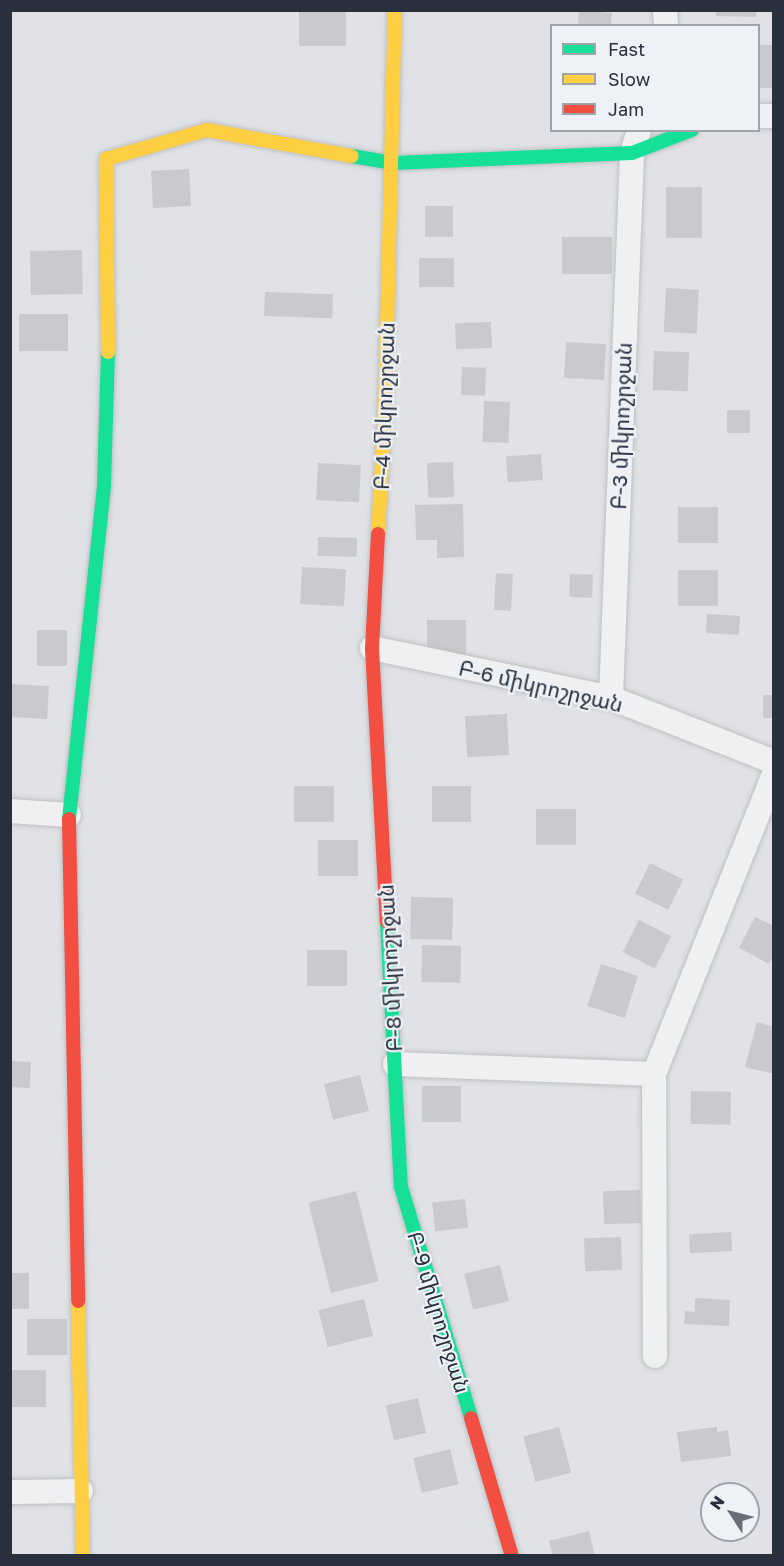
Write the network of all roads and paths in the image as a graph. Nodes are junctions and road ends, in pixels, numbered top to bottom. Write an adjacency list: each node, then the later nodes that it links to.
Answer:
1 (395, 10): 4 (street, Բ-4 միկրոշրջան)
2 (682, 132): 3 (street)
3 (635, 142): 4 (street); 6 (street, Բ-3 միկրոշրջան)
4 (393, 163): 5 (street, Բ-4 միկրոշրջան); 10 (street)
5 (372, 648): 6 (street, Բ-6 միկրոշրջան); 11 (street, Բ-8 միկրոշրջան)
6 (611, 698): 7 (street, Բ-6 միկրոշրջան)
7 (774, 762)
8 (774, 774): 12 (street)
9 (10, 811): 10 (street)
10 (69, 815): 14 (street)
11 (395, 1064): 12 (street, Բ-8 միկրոշրջան); 17 (street, Բ-9 միկրոշրջան)
12 (654, 1074): 13 (street)
13 (656, 1356)
14 (81, 1491): 15 (street); 16 (street)
15 (10, 1492)
16 (83, 1556)
17 (512, 1556)

